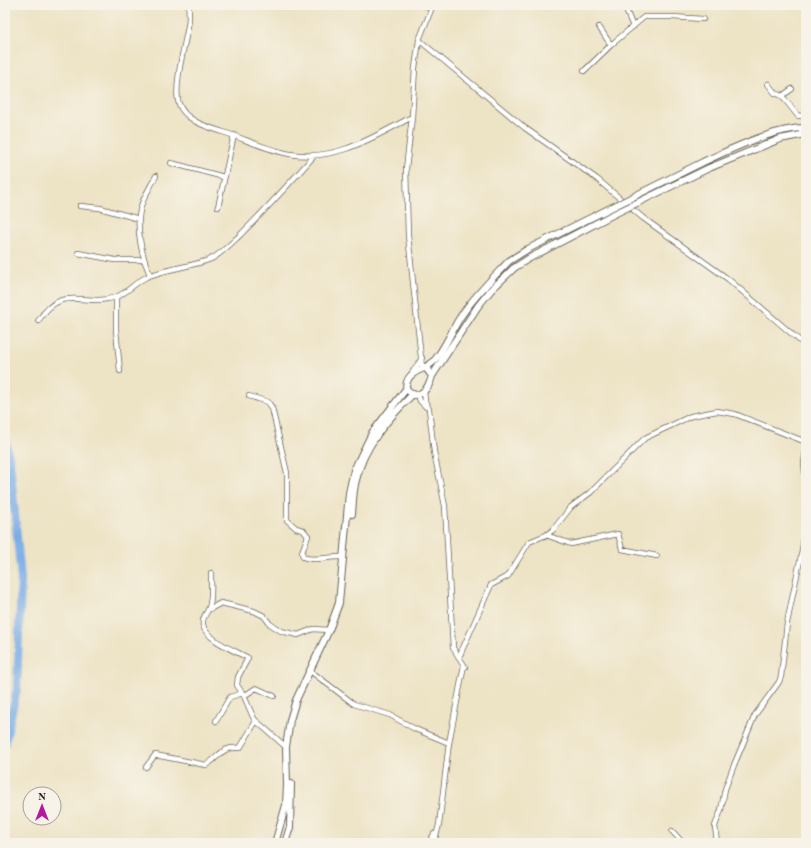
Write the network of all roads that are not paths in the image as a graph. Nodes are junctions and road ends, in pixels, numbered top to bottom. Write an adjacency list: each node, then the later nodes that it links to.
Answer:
1 (189, 5): 18 (street)
2 (422, 5): 4 (street)
3 (624, 5): 7 (street)
4 (433, 7): 8 (street)
5 (704, 19): 7 (street)
6 (599, 27): 9 (street)
7 (633, 27): 9 (street)
8 (419, 40): 15 (street); 30 (street)
9 (611, 45): 10 (street)
10 (584, 71)
11 (768, 84): 13 (street)
12 (792, 89): 13 (street)
13 (782, 96): 14 (street)
14 (806, 116)
15 (412, 117): 19 (street); 34 (street)
16 (806, 128): 35 (main road, bridge)
17 (806, 134): 38 (main road, bridge)
18 (234, 136): 19 (street); 22 (street)
19 (314, 156): 28 (street)
20 (170, 163): 22 (street)
21 (156, 176): 25 (street)
22 (224, 177): 24 (street)
23 (80, 206): 25 (street)
24 (218, 207)
25 (139, 219): 27 (street)
26 (78, 253): 27 (street)
27 (144, 260): 28 (street)
28 (150, 275): 29 (street)
29 (116, 297): 31 (street); 36 (street)
30 (772, 318): 32 (street); 33 (street)
31 (38, 322)
32 (806, 343)
33 (806, 346)
34 (422, 358): 35 (street); 37 (street)
35 (423, 367): 37 (main road); 38 (main road)
36 (120, 370)
37 (412, 373): 39 (main road)
38 (432, 376): 40 (main road)
39 (406, 389): 41 (main road); 51 (main road)
40 (424, 391): 41 (main road); 43 (street)
41 (415, 394): 43 (street); 57 (main road)
42 (249, 396): 51 (street)
43 (429, 410): 56 (street)
44 (806, 442): 49 (street)
45 (806, 451): 46 (street)
46 (806, 486)
47 (806, 523): 48 (street)
48 (806, 529): 52 (street)
49 (546, 535): 50 (street); 56 (street)
50 (657, 556)
51 (344, 557): 55 (main road)
52 (803, 560): 72 (street)
53 (211, 573): 54 (street)
54 (207, 611): 55 (street); 58 (street)
55 (329, 630): 63 (main road)
56 (465, 667): 62 (street)
57 (313, 673): 62 (street); 68 (main road)
58 (244, 694): 59 (street); 60 (street); 61 (street)
59 (274, 696)
60 (216, 721)
61 (256, 721): 63 (street); 64 (street)
62 (449, 743): 65 (street)
63 (286, 748): 67 (main road)
64 (146, 767)
65 (440, 825): 69 (street); 70 (street)
66 (672, 831): 71 (street)
67 (275, 843)
68 (285, 843)
69 (429, 843)
70 (434, 843)
71 (683, 843)
72 (717, 843)

